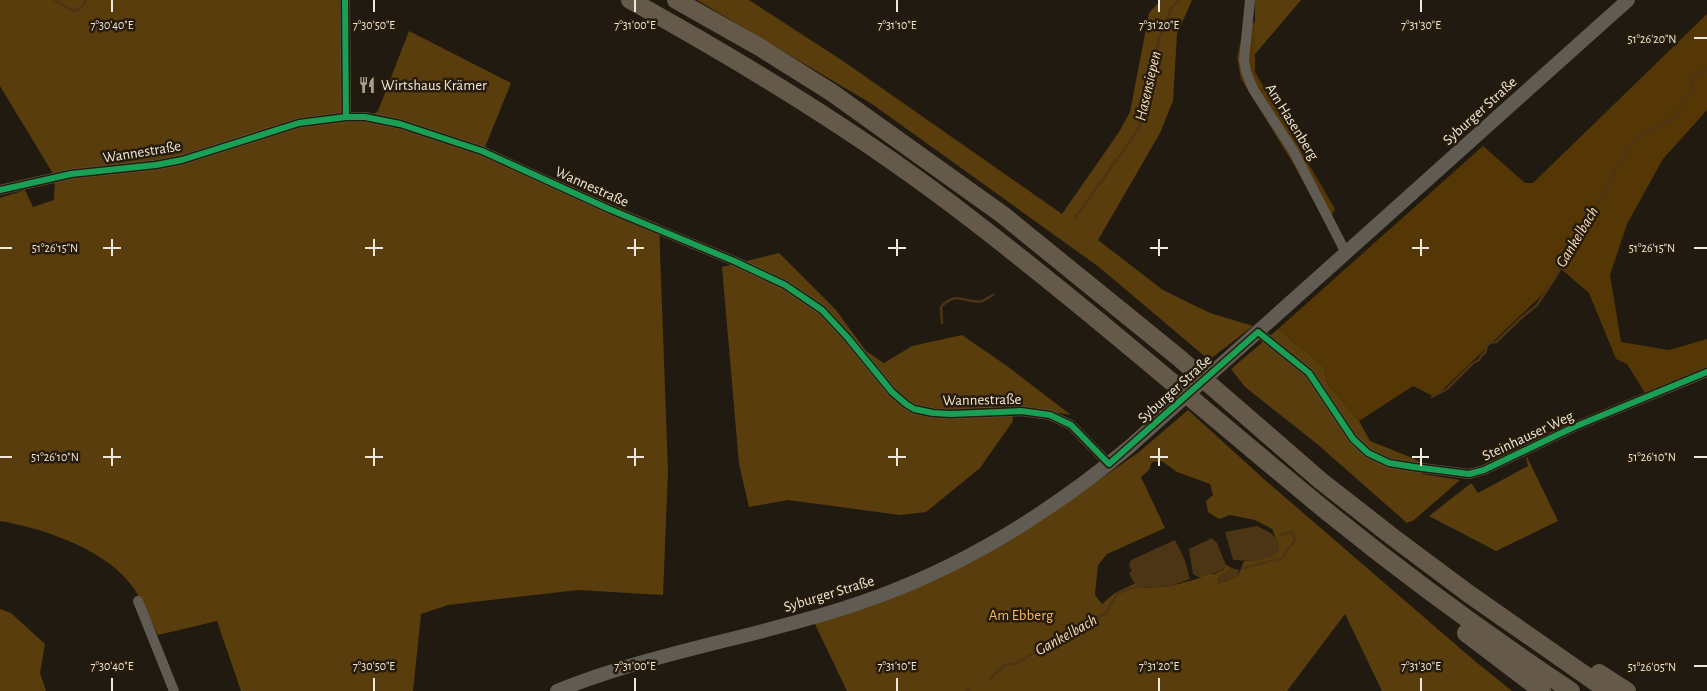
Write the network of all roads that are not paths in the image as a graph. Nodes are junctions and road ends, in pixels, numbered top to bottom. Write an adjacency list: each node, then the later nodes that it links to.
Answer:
1 (345, 0): 6 (street)
2 (630, 0): 13 (highway)
3 (676, 0): 11 (highway)
4 (1250, 0): 8 (street, Am Hasenberg)
5 (1628, 0): 8 (street, Syburger Straße)
6 (346, 117): 7 (street, Wannestraße); 12 (street, Wannestraße)
7 (0, 190)
8 (1346, 253): 9 (street, Syburger Straße)
9 (1258, 332): 10 (street, Steinhauser Weg); 12 (street, Syburger Straße)
10 (1707, 372)
11 (1242, 412): 19 (highway); 20 (highway)
12 (1109, 464): 16 (street, Syburger Straße)
13 (1437, 596): 17 (highway); 18 (highway)
14 (138, 602): 15 (street)
15 (174, 691)
16 (557, 691)
17 (1542, 691)
18 (1571, 691)
19 (1608, 691)
20 (1627, 691)

